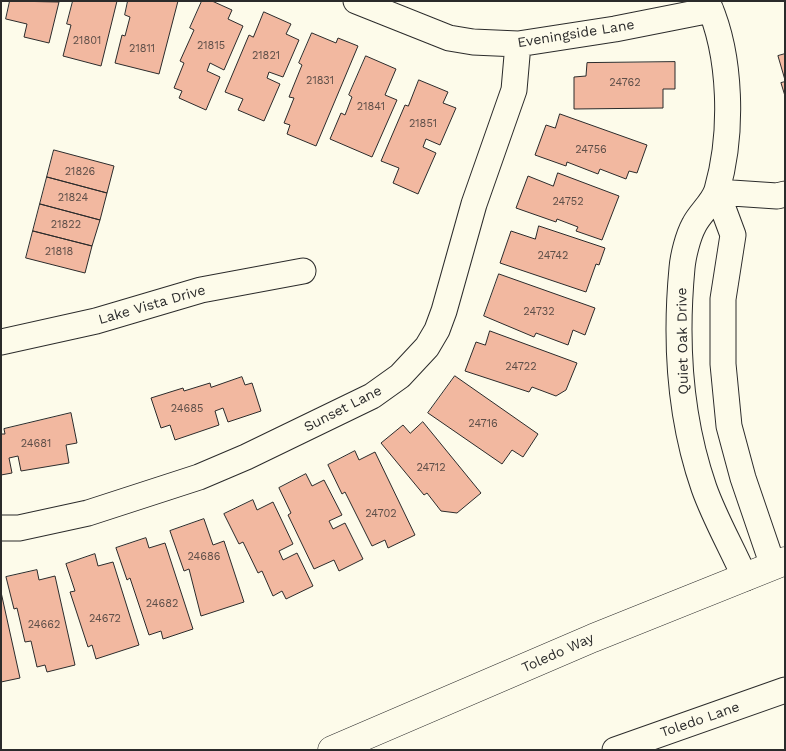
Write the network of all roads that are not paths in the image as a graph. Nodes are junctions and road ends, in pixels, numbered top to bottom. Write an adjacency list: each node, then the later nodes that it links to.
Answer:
1 (356, 1): 3 (street, Eveningside Lane)
2 (709, 6): 3 (street, Eveningside Lane); 4 (street, Quiet Oak Drive)
3 (518, 44): 8 (street, Sunset Lane)
4 (717, 192): 5 (street); 9 (street); 10 (street, Quiet Oak Drive)
5 (782, 198)
6 (304, 271): 7 (street, Lake Vista Drive)
7 (1, 342)
8 (1, 528)
9 (779, 564): 10 (main road, Toledo Way)
10 (745, 578): 12 (main road, Toledo Way)
11 (785, 690): 13 (street, Toledo Lane)
12 (332, 750)
13 (614, 750)

